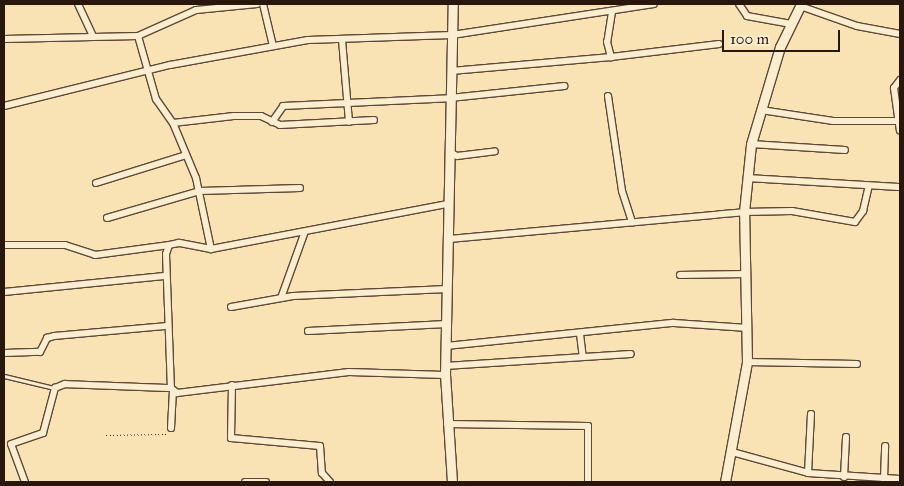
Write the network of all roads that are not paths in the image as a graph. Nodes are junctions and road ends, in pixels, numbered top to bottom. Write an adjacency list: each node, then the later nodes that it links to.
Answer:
1 (78, 4): 12 (street)
2 (257, 4): 13 (street)
3 (263, 4): 17 (street)
4 (453, 4): 11 (street)
5 (654, 4): 8 (street)
6 (739, 4): 9 (street)
7 (800, 5): 9 (street); 10 (street)
8 (612, 12): 11 (street); 18 (street)
9 (791, 24): 27 (street)
10 (900, 34)
11 (452, 35): 15 (street); 20 (street)
12 (93, 36): 13 (street); 14 (street)
13 (138, 36): 19 (street)
14 (4, 39)
15 (342, 40): 17 (street); 25 (street)
16 (719, 44): 18 (street)
17 (273, 46): 19 (street)
18 (611, 57): 20 (street)
19 (146, 71): 26 (street); 32 (street)
20 (451, 71): 24 (street)
21 (900, 80): 29 (street)
22 (564, 86): 24 (street)
23 (608, 96): 48 (street)
24 (450, 98): 25 (street); 37 (street)
25 (348, 102): 30 (street); 31 (street)
26 (4, 106)
27 (761, 110): 29 (street); 34 (street)
28 (374, 120): 31 (street)
29 (899, 121): 33 (street)
30 (272, 122): 31 (street); 32 (street)
31 (349, 122)
32 (172, 123): 38 (street)
33 (900, 132)
34 (751, 144): 35 (street); 39 (street)
35 (845, 150)
36 (496, 151): 37 (street)
37 (450, 152): 45 (street)
38 (186, 155): 40 (street); 44 (street)
39 (747, 178): 41 (street); 46 (street)
40 (96, 183)
41 (869, 186): 43 (street); 46 (street)
42 (300, 188): 44 (street)
43 (899, 188)
44 (200, 191): 47 (street); 53 (street)
45 (448, 204): 49 (street); 50 (street)
46 (744, 212): 48 (street); 54 (street)
47 (107, 218)
48 (632, 222): 50 (street)
49 (304, 234): 53 (street); 59 (street)
50 (449, 239): 57 (street)
51 (4, 245): 52 (street)
52 (169, 245): 53 (street); 56 (street)
53 (211, 249)
54 (745, 274): 55 (street); 63 (street)
55 (680, 275)
56 (164, 276): 58 (street); 62 (street)
57 (447, 289): 59 (street); 61 (street)
58 (4, 292)
59 (281, 298): 60 (street)
60 (231, 307)
61 (447, 324): 64 (street); 66 (street)
62 (166, 326): 67 (street); 76 (street)
63 (748, 328): 65 (street); 70 (street)
64 (308, 331)
65 (580, 334): 66 (street); 69 (street)
66 (446, 346): 72 (street)
67 (4, 353)
68 (631, 354): 69 (street)
69 (583, 357): 72 (street)
70 (747, 362): 71 (street); 83 (street)
71 (857, 364)
72 (445, 370): 74 (street); 78 (street)
73 (4, 376): 75 (lane)
74 (232, 385): 76 (street); 91 (street)
75 (55, 388): 76 (street); 81 (street)
76 (172, 390): 79 (street)
77 (811, 414): 84 (street)
78 (447, 424): 92 (street); 93 (street)
79 (171, 428)
80 (846, 437): 85 (street)
81 (7, 443): 88 (street)
82 (885, 446): 86 (street)
83 (732, 452): 84 (street); 94 (street)
84 (808, 473): 85 (street)
85 (844, 477): 86 (street)
86 (884, 479): 87 (street)
87 (900, 479)
88 (25, 482)
89 (245, 482): 90 (street)
90 (266, 482)
91 (330, 482)
92 (452, 482)
93 (588, 482)
94 (725, 482)

